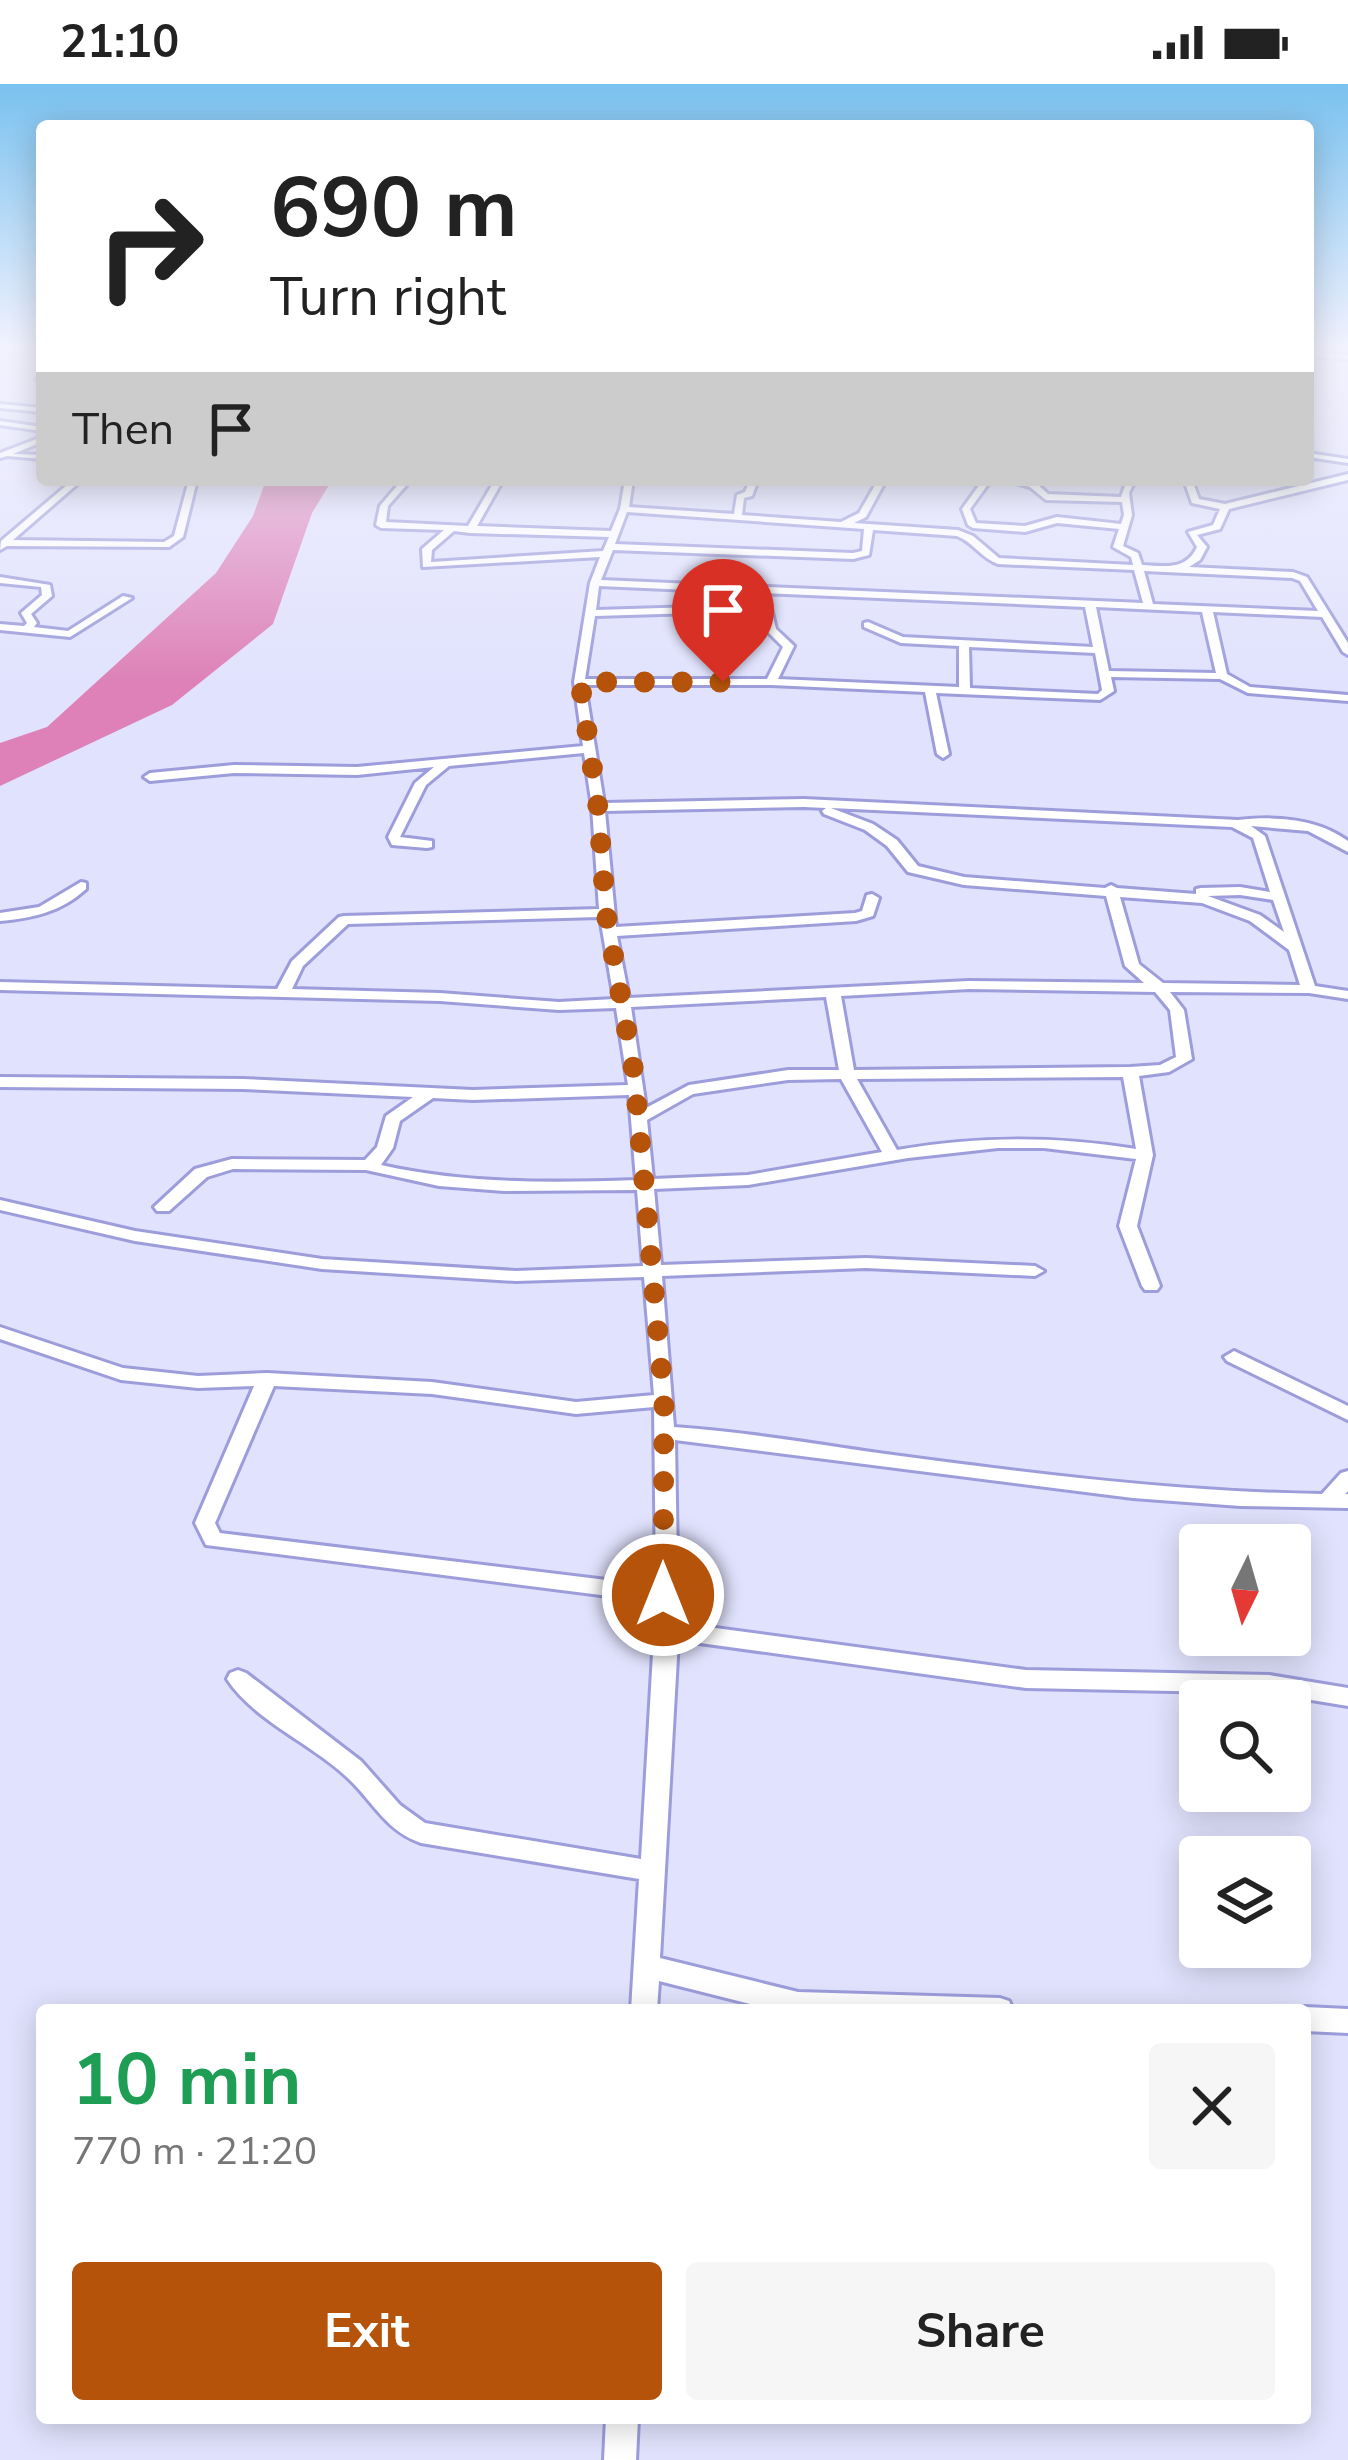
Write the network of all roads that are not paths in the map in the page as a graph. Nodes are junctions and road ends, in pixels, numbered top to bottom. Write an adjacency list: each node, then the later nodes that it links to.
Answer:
1 (1344, 461): 2 (street)
2 (1348, 477): 4 (street)
3 (1314, 483): 4 (street)
4 (1317, 484): 5 (street); 18 (street)
5 (1314, 485)
6 (71, 486): 29 (street)
7 (191, 486): 29 (street)
8 (402, 486): 25 (street)
9 (496, 486): 27 (street)
10 (628, 486): 21 (street)
11 (752, 486): 22 (street)
12 (879, 486): 23 (street)
13 (983, 486): 28 (street)
14 (1035, 486): 19 (street)
15 (1130, 486): 19 (street)
16 (1190, 486): 20 (street)
17 (1309, 486): 20 (street)
18 (1348, 494)
19 (1126, 500): 24 (street)
20 (1225, 507): 32 (street)
21 (623, 508): 22 (street); 30 (street)
22 (738, 514): 23 (street)
23 (844, 524): 26 (street)
24 (1124, 527): 28 (street); 31 (street)
25 (451, 529): 27 (street); 30 (street)
26 (868, 529): 28 (street); 30 (street)
27 (470, 530): 30 (street)
28 (969, 530): 31 (street)
29 (2, 545)
30 (609, 545): 34 (street)
31 (1138, 567): 32 (street); 38 (street)
32 (1181, 568): 42 (street)
33 (0, 580): 46 (street)
34 (595, 583): 35 (street); 41 (street)
35 (763, 591): 37 (street); 39 (street)
36 (127, 598): 46 (street)
37 (1090, 605): 38 (street); 48 (street)
38 (1149, 607): 40 (street)
39 (765, 608): 41 (street); 53 (street)
40 (1207, 610): 42 (street); 51 (street)
41 (589, 613): 52 (street)
42 (1327, 617): 43 (street); 49 (street)
43 (1348, 622)
44 (868, 625): 47 (street)
45 (0, 627): 46 (street)
46 (26, 630)
47 (964, 643): 48 (street); 55 (street)
48 (1100, 650): 50 (street)
49 (1348, 652)
50 (1105, 674): 51 (street); 55 (street)
51 (1222, 676): 56 (street)
52 (580, 682): 53 (street); 57 (street)
53 (770, 682): 54 (street)
54 (930, 689): 55 (street); 58 (street)
55 (965, 692)
56 (1348, 698)
57 (588, 749): 59 (street); 62 (street)
58 (944, 754)
59 (452, 761): 60 (street); 66 (street)
60 (150, 777)
61 (805, 803): 62 (street); 63 (street); 65 (street)
62 (598, 807): 74 (street)
63 (905, 809): 64 (street); 65 (street)
64 (1234, 824): 67 (street); 71 (street)
65 (892, 843): 69 (street)
66 (427, 844)
67 (1348, 848)
68 (81, 886): 73 (street)
69 (1111, 889): 70 (street); 77 (street)
70 (1185, 896): 71 (street); 75 (street)
71 (1279, 897): 75 (street)
72 (872, 898): 74 (street)
73 (0, 917)
74 (607, 922): 79 (street); 82 (street)
75 (1297, 949): 78 (street)
76 (0, 986): 79 (street)
77 (1160, 988): 78 (street); 80 (street); 83 (street)
78 (1309, 988): 81 (street)
79 (284, 992): 82 (street)
80 (833, 993): 82 (street); 84 (street)
81 (1348, 995)
82 (623, 1006): 86 (street)
83 (1130, 1072): 84 (street); 90 (street)
84 (848, 1077): 88 (street); 89 (street)
85 (0, 1082): 87 (street)
86 (636, 1090): 87 (street); 88 (street)
87 (428, 1094): 91 (street)
88 (638, 1119): 92 (street)
89 (890, 1152): 90 (street); 92 (street)
90 (1145, 1155): 97 (street)
91 (371, 1165): 92 (street); 94 (street)
92 (643, 1184): 95 (street)
93 (0, 1204): 95 (street)
94 (163, 1207)
95 (651, 1268): 96 (street); 101 (street)
96 (1035, 1270)
97 (1151, 1286)
98 (0, 1333): 100 (street)
99 (1234, 1357): 102 (street)
100 (267, 1379): 101 (street); 106 (street)
101 (664, 1400): 103 (street)
102 (1348, 1414)
103 (664, 1433): 105 (street); 106 (street)
104 (1348, 1478): 105 (street)
105 (1337, 1502)
106 (663, 1595): 107 (street)
107 (667, 1630): 109 (street); 110 (street)
108 (238, 1678): 110 (street)
109 (1348, 1697)
110 (652, 1871): 111 (street)
111 (646, 1966): 112 (street); 113 (street)
112 (644, 2004)
113 (798, 2004)
114 (1311, 2019): 115 (street)
115 (1348, 2020)
116 (622, 2424): 117 (street)
117 (620, 2460)

